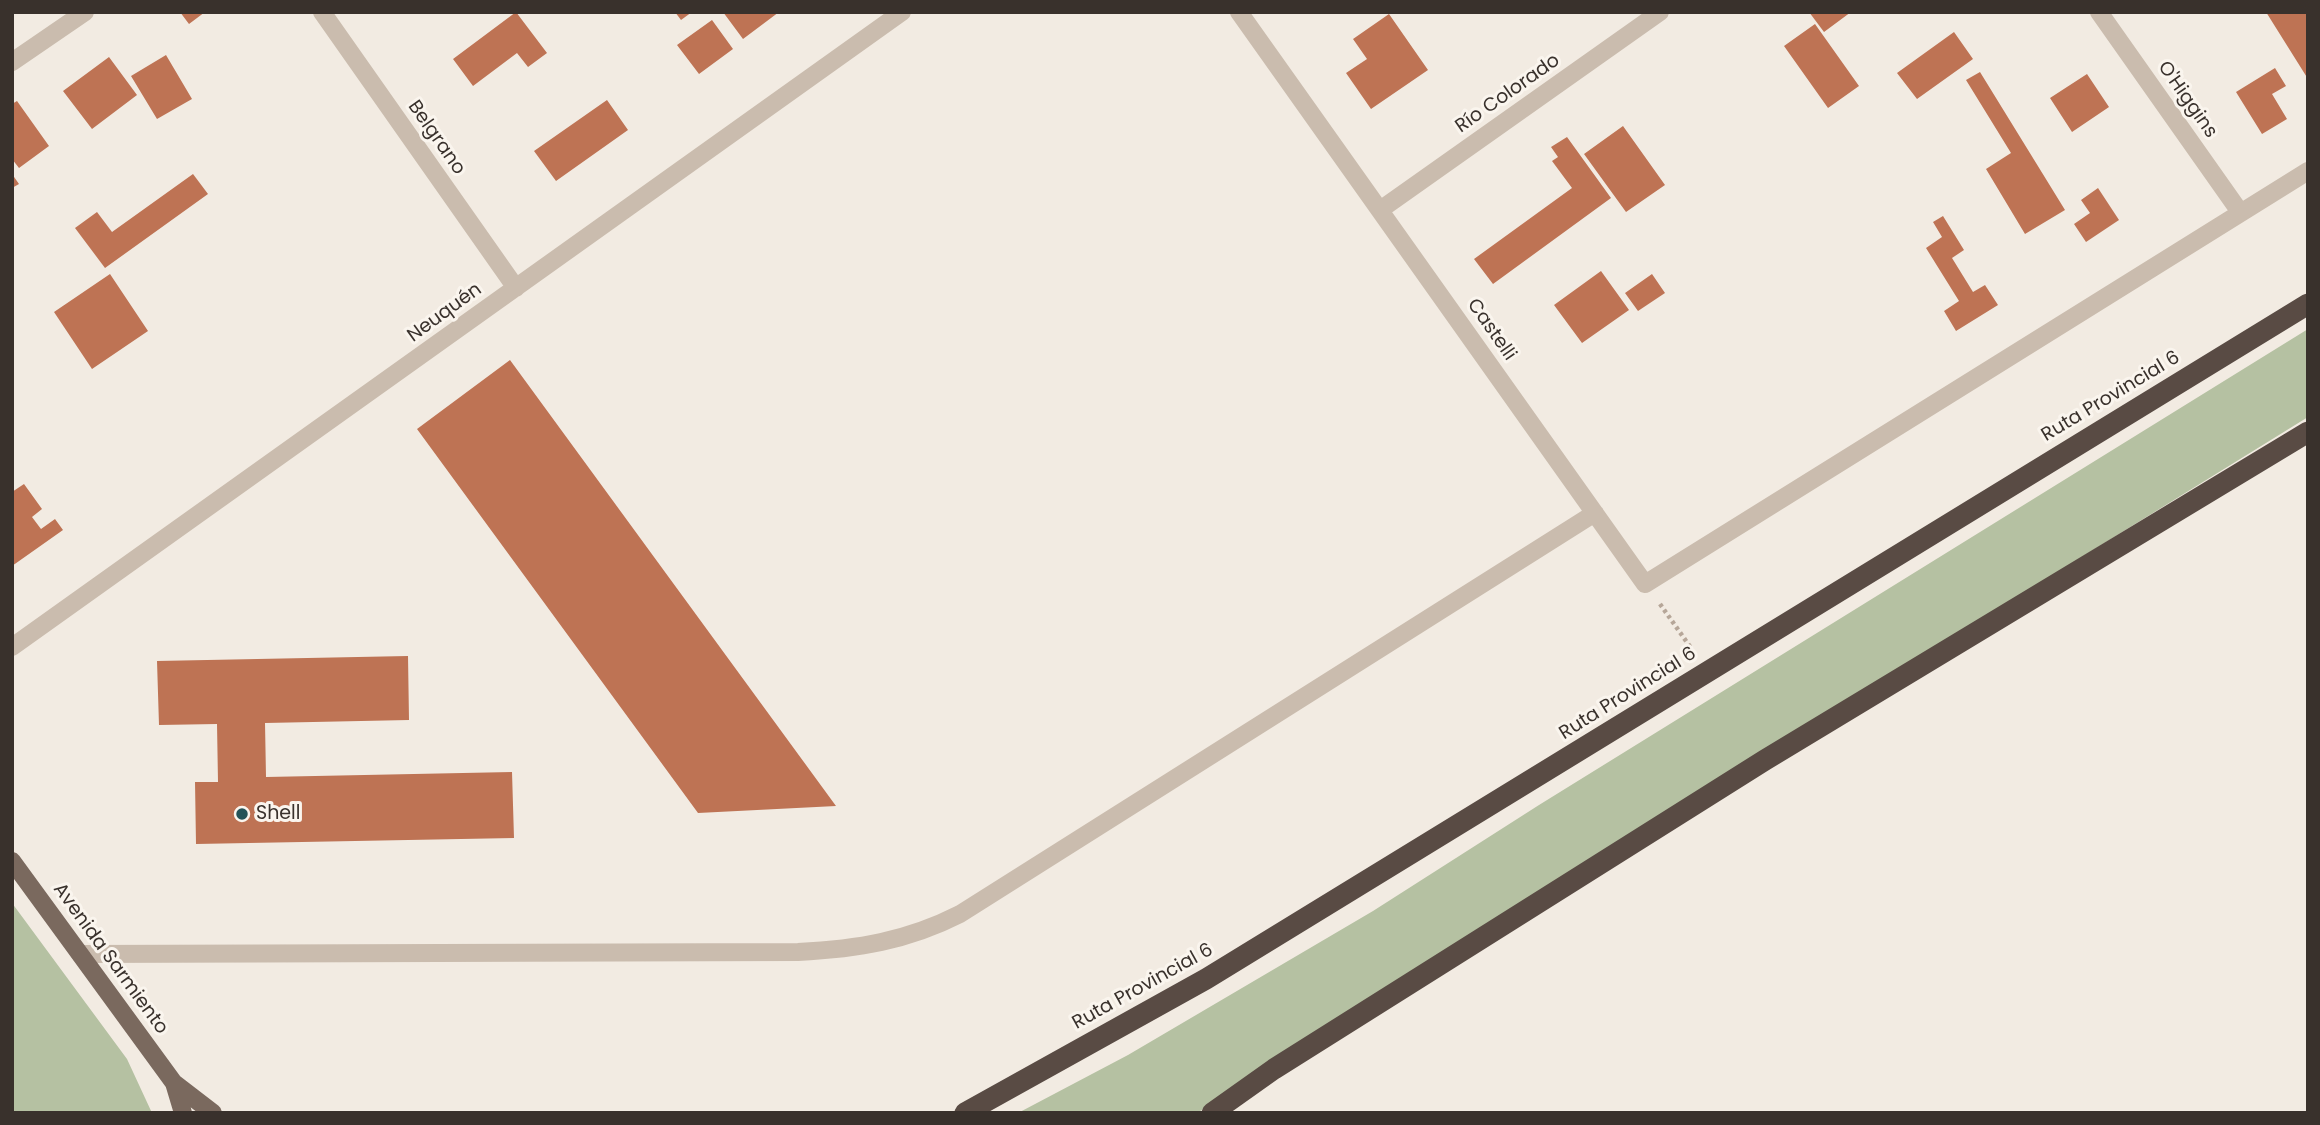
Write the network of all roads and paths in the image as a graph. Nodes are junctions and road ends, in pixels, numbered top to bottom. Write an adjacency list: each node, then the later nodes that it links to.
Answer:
1 (85, 12): 7 (street)
2 (322, 12): 11 (street, Belgrano)
3 (902, 12): 11 (street, Neuquén)
4 (1239, 12): 9 (street, Castelli)
5 (1660, 12): 9 (street, Río Colorado)
6 (2099, 12): 10 (street, O'Higgins)
7 (12, 62)
8 (2308, 171): 10 (street)
9 (1380, 210): 14 (street, Castelli)
10 (2240, 212): 15 (street)
11 (516, 288): 16 (street, Neuquén)
12 (2308, 304): 17 (highway, Ruta Provincial 6)
13 (2308, 432): 24 (highway)
14 (1595, 513): 15 (street, Castelli); 19 (street)
15 (1645, 584): 17 (path)
16 (12, 648)
17 (1708, 672): 23 (highway, Ruta Provincial 6)
18 (12, 861): 19 (main road, Avenida Sarmiento)
19 (80, 954): 20 (main road, Avenida Sarmiento)
20 (174, 1083): 21 (main road, Avenida Sarmiento); 22 (main road, Avenida Sarmiento)
21 (183, 1113)
22 (213, 1113)
23 (965, 1113)
24 (1212, 1113)

